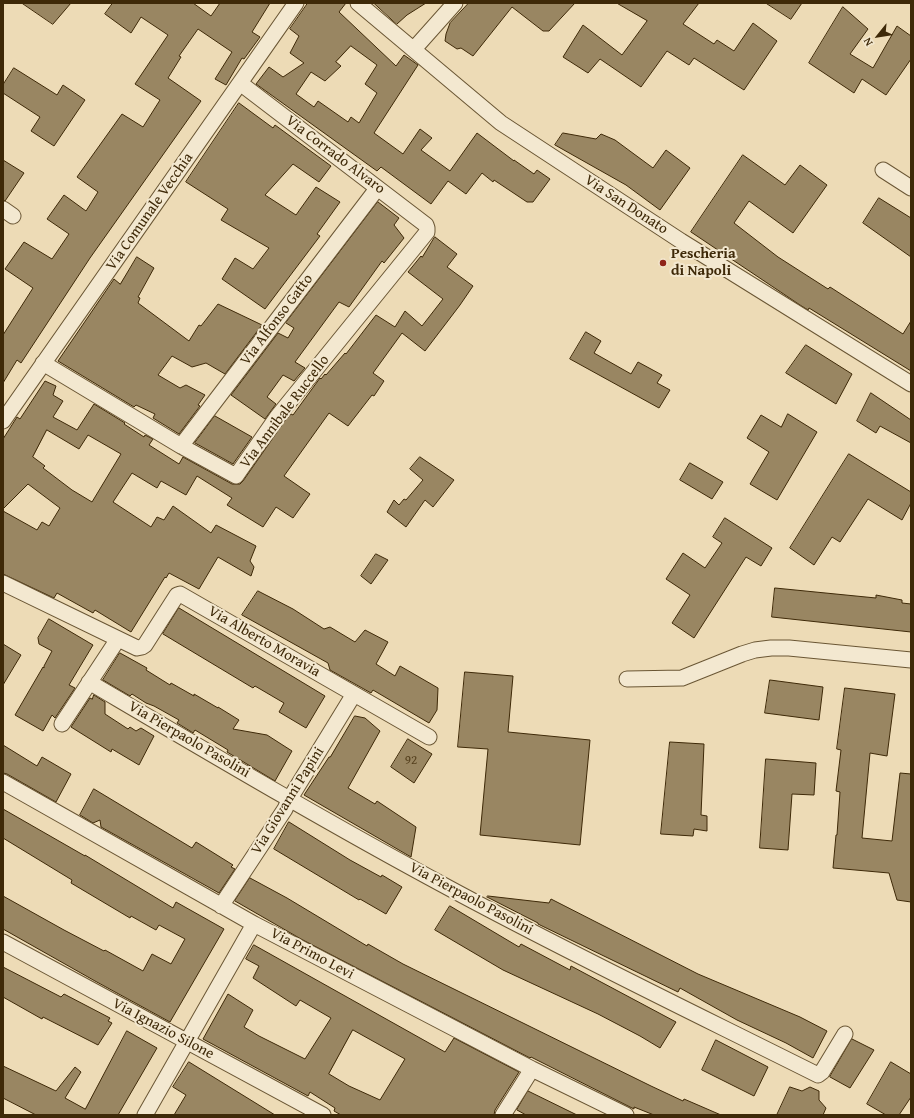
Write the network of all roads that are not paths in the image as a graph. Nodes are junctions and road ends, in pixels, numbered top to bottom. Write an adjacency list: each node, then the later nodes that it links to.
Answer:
1 (296, 3): 5 (street, Via Comunale Vecchia)
2 (358, 3): 4 (street, Via San Donato)
3 (455, 3): 4 (street)
4 (414, 49): 11 (street, Via San Donato)
5 (240, 83): 9 (street, Via Corrado Alvaro); 10 (street, Via Comunale Vecchia)
6 (883, 170): 7 (street)
7 (911, 188)
8 (373, 194): 13 (street, Via Alfonso Gatto)
9 (427, 228): 13 (street, Via Annibale Ruccello)
10 (43, 363): 12 (street, Via Comunale Vecchia); 13 (street, Via Annibale Ruccello)
11 (911, 384)
12 (3, 420)
13 (181, 446)
14 (3, 583): 15 (street, Via Alberto Moravia)
15 (118, 639): 18 (street); 19 (street, Via Alberto Moravia)
16 (911, 660): 17 (street)
17 (627, 679)
18 (89, 682): 20 (street); 23 (street, Via Pierpaolo Pasolini)
19 (354, 694): 21 (street, Via Alberto Moravia); 23 (street, Via Giovanni Papini)
20 (62, 724)
21 (429, 737)
22 (3, 782): 24 (street, Via Primo Levi)
23 (290, 800): 24 (street, Via Giovanni Papini); 27 (street, Via Pierpaolo Pasolini)
24 (221, 906): 25 (street, Via Primo Levi)
25 (254, 924): 28 (street); 29 (street, Via Primo Levi)
26 (3, 942): 28 (street, Via Ignazio Silone)
27 (845, 1034)
28 (187, 1042): 30 (street); 31 (street, Via Ignazio Silone)
29 (532, 1069): 32 (street); 33 (street, Via Primo Levi)
30 (145, 1115)
31 (323, 1115)
32 (503, 1115)
33 (626, 1115)

